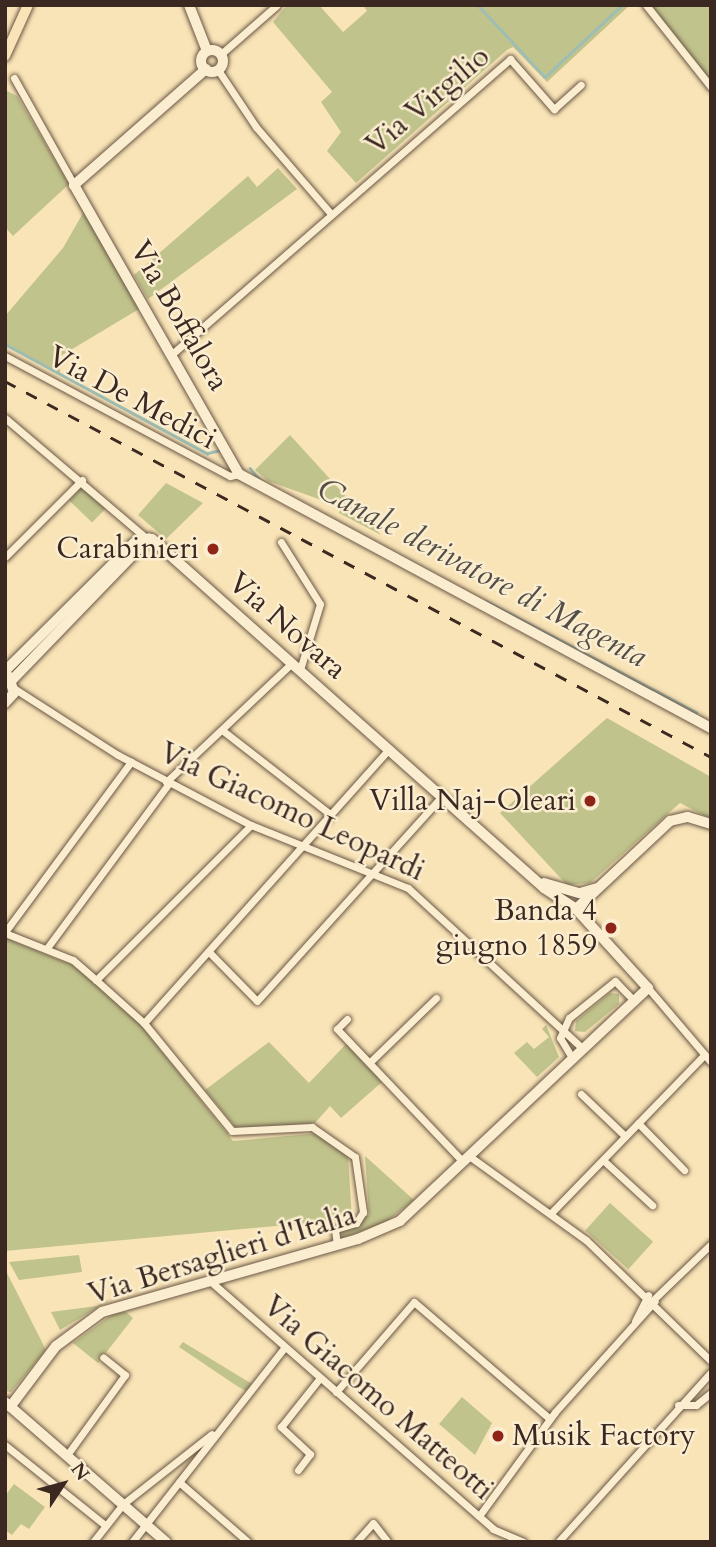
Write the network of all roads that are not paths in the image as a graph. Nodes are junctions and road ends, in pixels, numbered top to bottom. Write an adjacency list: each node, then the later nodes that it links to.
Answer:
1 (31, 5): 7 (main road)
2 (189, 5): 5 (street)
3 (277, 5): 6 (street)
4 (646, 5): 12 (street)
5 (207, 51): 6 (street); 8 (street)
6 (221, 54): 9 (street)
7 (5, 56)
8 (206, 69): 9 (street); 13 (street)
9 (218, 70): 14 (street)
10 (13, 78): 13 (street, Via Boffalora)
11 (581, 85): 14 (street, Via Virgilio)
12 (711, 87)
13 (74, 185): 15 (street, Via Boffalora)
14 (331, 214): 15 (street)
15 (173, 354): 18 (street, Via Boffalora)
16 (5, 356): 18 (street, Via De Medici)
17 (5, 418): 19 (street, Via Novara)
18 (239, 474): 26 (street)
19 (82, 480): 20 (street, Via Novara); 22 (street)
20 (147, 537): 23 (street, Via Novara); 24 (street)
21 (281, 542): 23 (street)
22 (5, 557)
23 (296, 666): 27 (street); 28 (street, Via Novara)
24 (9, 679): 25 (street); 29 (street, Via Giacomo Leopardi)
25 (5, 703)
26 (711, 728)
27 (222, 730): 30 (street); 32 (street)
28 (389, 749): 31 (street, Via Novara); 32 (street)
29 (131, 762): 30 (street, Via Giacomo Leopardi); 38 (street)
30 (168, 782): 34 (street, Via Giacomo Leopardi); 39 (street)
31 (442, 796): 36 (street); 37 (street, Via Novara)
32 (331, 815): 35 (street)
33 (711, 824): 37 (street)
34 (251, 825): 35 (street, Via Giacomo Leopardi); 41 (street)
35 (302, 848): 36 (street, Via Giacomo Leopardi); 40 (street)
36 (373, 876): 40 (street); 47 (street, Via Giacomo Leopardi)
37 (578, 903): 42 (street)
38 (5, 932): 39 (street)
39 (47, 948): 41 (street)
40 (210, 953): 46 (street)
41 (96, 980): 46 (street)
42 (648, 989): 44 (street); 49 (street)
43 (436, 998): 51 (street)
44 (634, 1001): 47 (street); 48 (street)
45 (347, 1019): 51 (street)
46 (144, 1023): 62 (street)
47 (561, 1031): 48 (street, Via Giacomo Leopardi); 50 (street)
48 (581, 1047): 50 (street)
49 (704, 1055): 52 (street); 54 (street)
50 (571, 1056): 56 (street)
51 (370, 1062): 56 (street)
52 (711, 1062)
53 (581, 1094): 55 (street)
54 (638, 1123): 55 (street); 58 (street)
55 (625, 1136): 57 (street)
56 (466, 1159): 60 (street); 62 (street, Via Bersaglieri d'Italia)
57 (603, 1160): 59 (street); 60 (street)
58 (684, 1170)
59 (652, 1205)
60 (552, 1212): 64 (street)
61 (711, 1244): 64 (street)
62 (337, 1245): 63 (street, Via Bersaglieri d'Italia)
63 (209, 1280): 65 (street, Via Giacomo Matteotti); 72 (street, Via Bersaglieri d'Italia)
64 (652, 1299): 67 (street); 74 (street)
65 (284, 1348): 69 (street, Via Giacomo Matteotti); 75 (street)
66 (103, 1357): 77 (street)
67 (711, 1361)
68 (711, 1372): 73 (street)
69 (320, 1378): 70 (street, Via Giacomo Matteotti); 78 (street)
70 (336, 1392): 74 (street); 81 (street, Via Giacomo Matteotti)
71 (711, 1393): 73 (street)
72 (8, 1405): 77 (street)
73 (678, 1405): 91 (street)
74 (550, 1419): 81 (street)
75 (221, 1427): 79 (street); 80 (street)
76 (5, 1445): 83 (street)
77 (67, 1455): 80 (street)
78 (298, 1470)
79 (179, 1482): 82 (street); 87 (street)
80 (122, 1504): 82 (street); 83 (street)
81 (479, 1516): 90 (street, Via Giacomo Matteotti)
82 (146, 1524): 85 (street); 86 (street)
83 (105, 1525): 84 (street)
84 (93, 1542)
85 (132, 1542)
86 (166, 1542)
87 (248, 1542)
88 (355, 1542): 89 (street)
89 (388, 1542)
90 (523, 1542)
91 (558, 1542)

